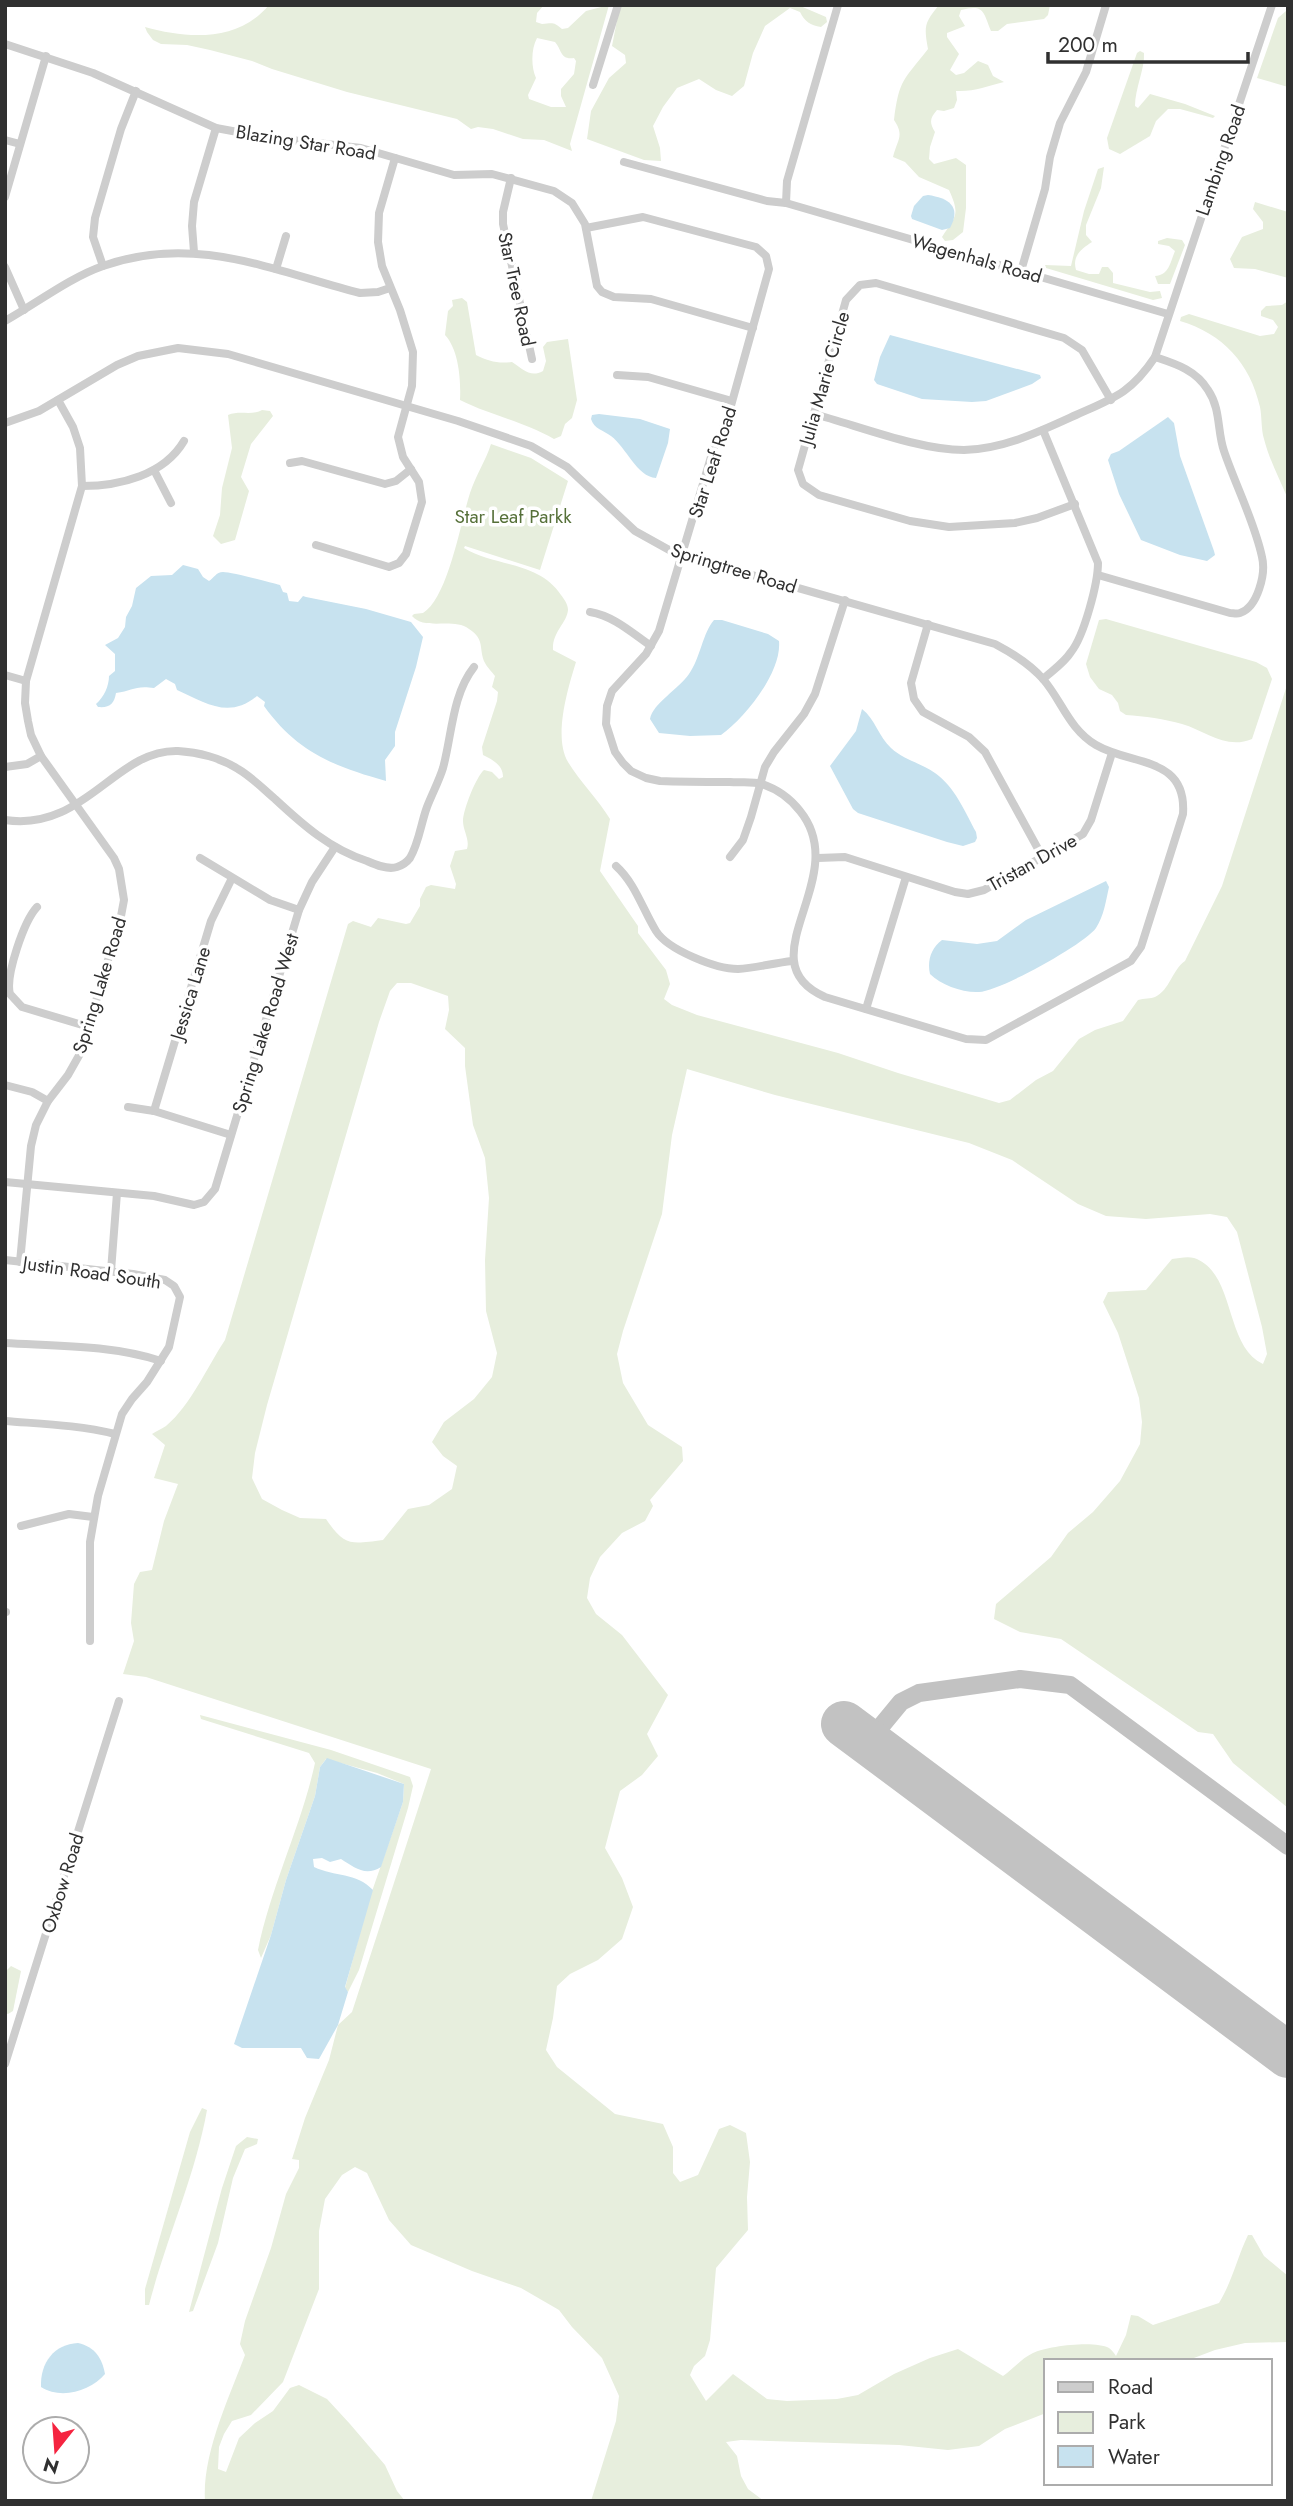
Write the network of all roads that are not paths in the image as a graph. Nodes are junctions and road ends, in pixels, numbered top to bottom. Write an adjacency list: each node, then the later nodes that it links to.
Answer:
1 (618, 5): 7 (street)
2 (838, 5): 16 (street)
3 (1106, 5): 23 (street)
4 (1272, 5): 26 (street, Lambing Road)
5 (5, 44): 6 (street, Blazing Star Road)
6 (46, 56): 8 (street, Blazing Star Road); 11 (street)
7 (593, 85)
8 (136, 92): 9 (street, Blazing Star Road); 20 (street)
9 (216, 128): 12 (street, Blazing Star Road); 19 (street)
10 (5, 140): 11 (street)
11 (20, 144): 15 (street)
12 (395, 158): 14 (street, Blazing Star Road); 24 (street)
13 (624, 162): 16 (street, Wagenhals Road)
14 (511, 178): 17 (street, Blazing Star Road); 30 (street, Star Tree Road)
15 (5, 197)
16 (786, 204): 23 (street, Wagenhals Road)
17 (586, 228): 28 (street); 28 (street, Star Leaf Road)
18 (286, 236): 22 (street)
19 (194, 252): 20 (street); 22 (street)
20 (103, 266): 25 (street)
21 (5, 267): 25 (street)
22 (276, 269): 24 (street)
23 (1021, 271): 26 (street, Wagenhals Road)
24 (390, 288): 35 (street)
25 (23, 310): 27 (street)
26 (1168, 314): 29 (street, Lambing Road)
27 (5, 321)
28 (753, 328): 34 (street, Star Leaf Road)
29 (1155, 356): 33 (street); 48 (street)
30 (532, 359)
31 (617, 375): 34 (street)
32 (58, 400): 35 (street, Springtree Road); 37 (street, Springtree Road); 43 (street, Spring Lake Road)
33 (1111, 400): 36 (street, Julia Marie Circle); 38 (street)
34 (732, 401): 47 (street, Star Leaf Road)
35 (405, 405): 41 (street); 47 (street, Springtree Road)
36 (814, 414): 38 (street); 45 (street, Julia Marie Circle)
37 (5, 424)
38 (1044, 430): 45 (street)
39 (184, 441): 42 (street)
40 (290, 463): 41 (street)
41 (411, 469): 46 (street)
42 (154, 470): 43 (street); 44 (street)
43 (82, 486): 56 (street, Spring Lake Road)
44 (170, 503)
45 (1075, 504): 48 (street)
46 (316, 545)
47 (683, 555): 49 (street, Springtree Road); 52 (street, Star Leaf Road)
48 (1098, 575): 55 (street)
49 (845, 600): 51 (street, Springtree Road); 60 (street)
50 (590, 612): 52 (street)
51 (928, 624): 55 (street, Springtree Road); 67 (street)
52 (651, 646): 60 (street, Star Leaf Road)
53 (474, 667): 63 (street)
54 (5, 675): 56 (street)
55 (1043, 678): 57 (street, Springtree Road)
56 (26, 681): 58 (street, Spring Lake Road)
57 (1112, 753): 67 (street, Tristan Drive); 74 (street, Springtree Road)
58 (41, 756): 59 (street); 61 (street, Spring Lake Road)
59 (5, 767)
60 (759, 783): 64 (street); 66 (street)
61 (77, 805): 62 (street); 63 (street); 75 (street, Spring Lake Road)
62 (5, 820)
63 (335, 847): 72 (street, Spring Lake Road West)
64 (730, 857)
65 (200, 858): 70 (street)
66 (818, 858): 69 (street, Tristan Drive); 73 (street)
67 (1043, 858): 69 (street, Tristan Drive)
68 (616, 866): 73 (street)
69 (906, 877): 74 (street)
70 (232, 878): 72 (street); 79 (street, Jessica Lane)
71 (37, 907): 75 (street)
72 (299, 910): 80 (street, Spring Lake Road West)
73 (792, 961): 74 (street)
74 (866, 1009)
75 (89, 1027): 77 (street, Spring Lake Road)
76 (5, 1085): 77 (street)
77 (48, 1101): 82 (street, Spring Lake Road)
78 (128, 1107): 79 (street)
79 (154, 1111): 80 (street)
80 (232, 1135): 83 (street, Spring Lake Road West)
81 (5, 1181): 82 (street)
82 (28, 1184): 83 (street); 85 (street, Spring Lake Road)
83 (117, 1193): 86 (street)
84 (5, 1260): 85 (street, Justin Road South)
85 (20, 1262): 86 (street, Justin Road South)
86 (111, 1271): 88 (street, Justin Road South)
87 (5, 1343): 88 (street)
88 (161, 1362): 90 (street)
89 (5, 1421): 90 (street)
90 (115, 1434): 91 (street)
91 (93, 1517): 92 (street); 93 (street)
92 (21, 1526)
93 (90, 1641)
94 (119, 1701): 95 (street, Oxbow Road)
95 (5, 2064)

